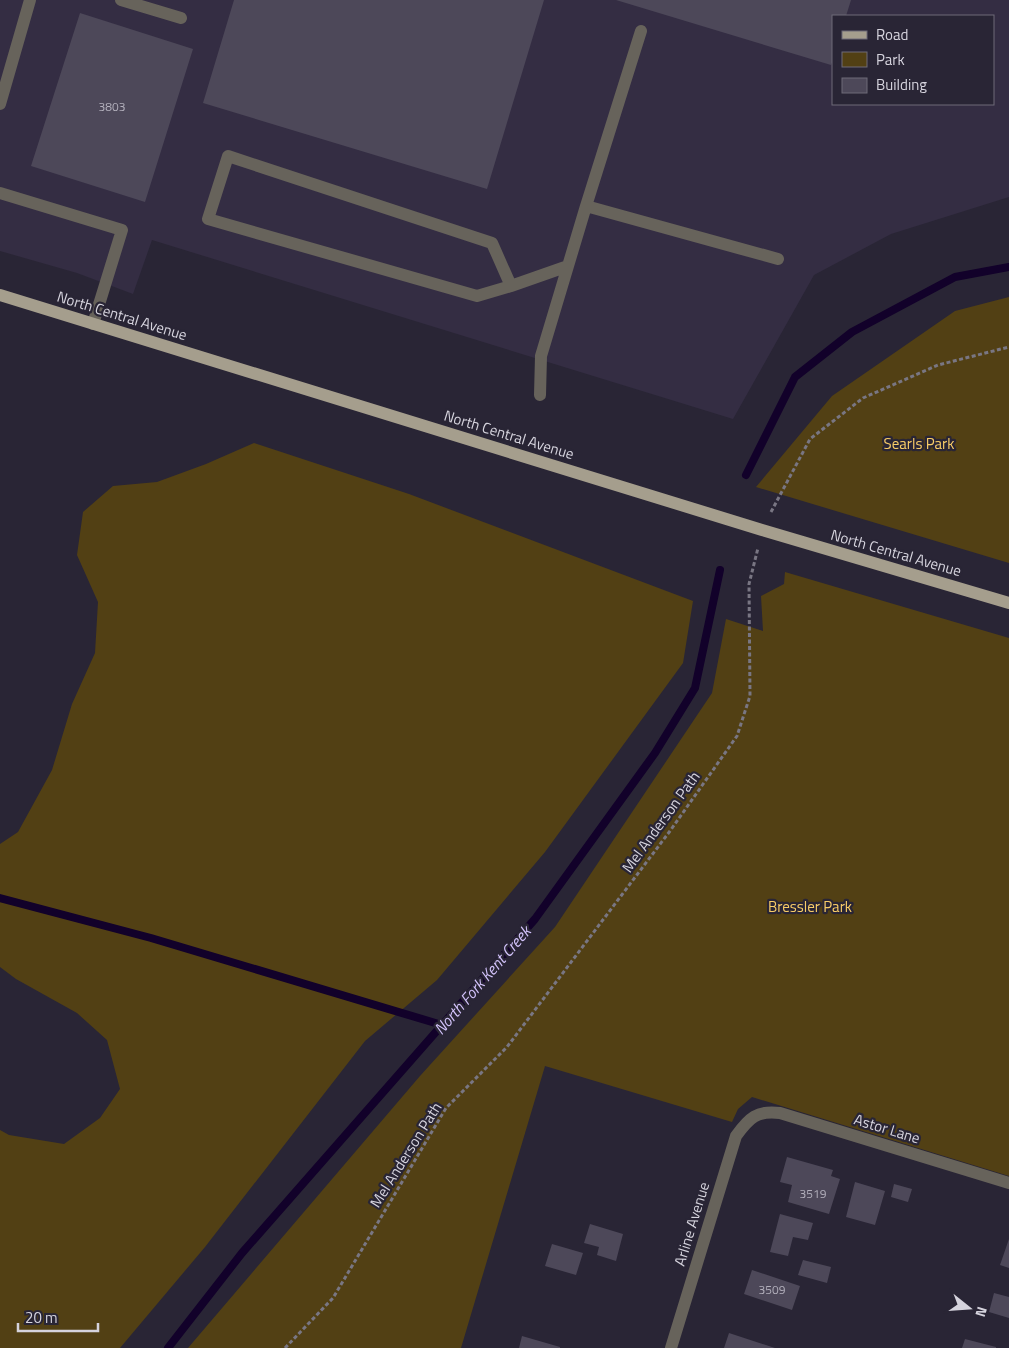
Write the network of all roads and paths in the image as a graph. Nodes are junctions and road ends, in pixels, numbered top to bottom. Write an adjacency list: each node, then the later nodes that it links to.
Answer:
1 (30, 0): 5 (street)
2 (121, 0): 3 (street)
3 (181, 18)
4 (641, 31): 7 (street)
5 (0, 104)
6 (0, 192): 12 (street)
7 (586, 206): 8 (street); 9 (street)
8 (778, 259)
9 (568, 266): 10 (street); 14 (street)
10 (511, 286): 10 (street)
11 (0, 295): 12 (main road, North Central Avenue)
12 (93, 324): 15 (main road, North Central Avenue)
13 (1009, 347): 15 (path, Mel Anderson Path)
14 (540, 395)
15 (762, 530): 16 (main road, North Central Avenue); 19 (path, Mel Anderson Path)
16 (1009, 603)
17 (755, 1116): 18 (street, Astor Lane); 20 (street, Arline Avenue)
18 (1009, 1183)
19 (285, 1348)
20 (670, 1348)

